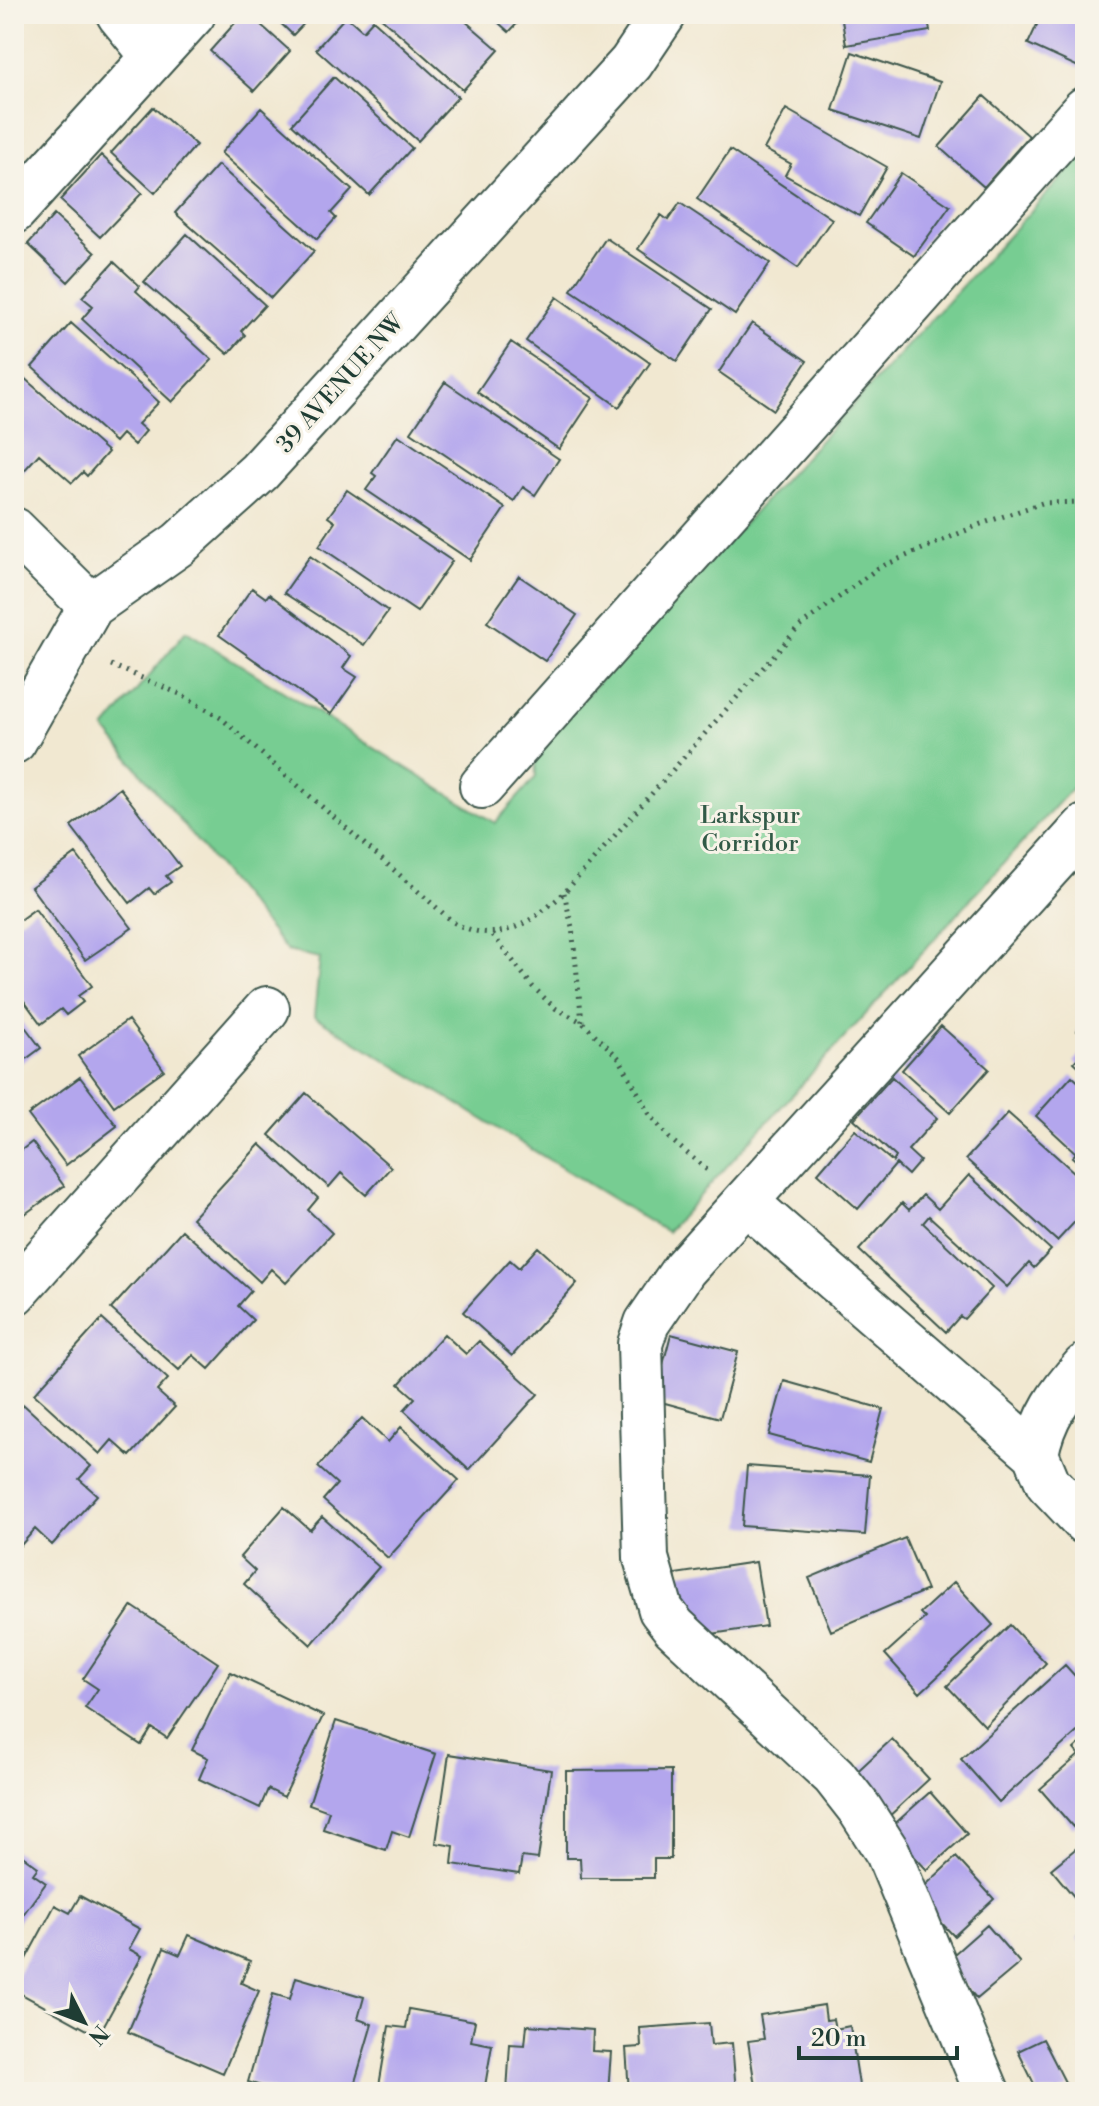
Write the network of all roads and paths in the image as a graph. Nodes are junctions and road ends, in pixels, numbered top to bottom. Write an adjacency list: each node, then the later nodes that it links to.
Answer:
1 (119, 14): 4 (street)
2 (193, 14): 4 (street)
3 (664, 14): 9 (street, 39 AVENUE NW)
4 (154, 57): 6 (street)
5 (1085, 109): 12 (street)
6 (14, 211)
7 (1085, 502): 14 (path)
8 (14, 530): 9 (street)
9 (91, 606): 10 (street, 39 AVENUE NW)
10 (71, 646): 11 (street, 39 AVENUE NW); 15 (path)
11 (14, 741)
12 (482, 786)
13 (1085, 827): 18 (street)
14 (564, 893): 15 (path); 17 (path)
15 (492, 935): 17 (path)
16 (267, 1009): 19 (street)
17 (582, 1022): 18 (path)
18 (746, 1202): 21 (street); 23 (street)
19 (14, 1293)
20 (1085, 1366): 21 (street)
21 (1036, 1454): 22 (street)
22 (1085, 1522)
23 (987, 2092)

